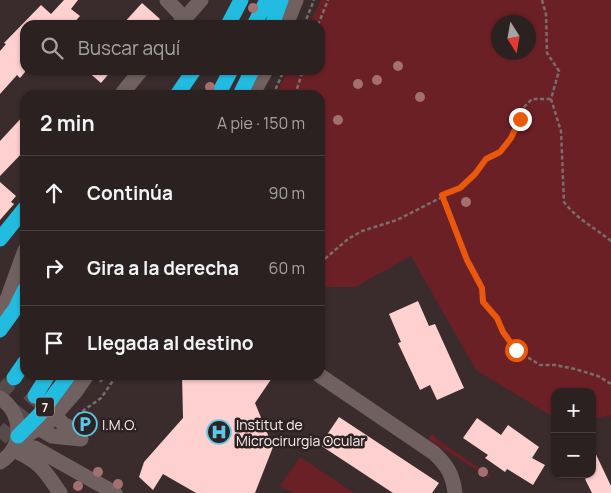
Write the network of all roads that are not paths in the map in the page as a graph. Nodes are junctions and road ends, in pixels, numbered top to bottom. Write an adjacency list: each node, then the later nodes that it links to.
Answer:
1 (167, 0): 7 (street)
2 (201, 0): 8 (street)
3 (267, 0): 10 (highway)
4 (282, 0): 11 (highway)
5 (296, 0): 12 (street)
6 (241, 1): 9 (highway)
7 (181, 20)
8 (184, 20)
9 (229, 20)
10 (257, 20)
11 (274, 20)
12 (288, 20)
13 (137, 75): 19 (street)
14 (191, 75): 20 (highway)
15 (200, 75): 21 (highway)
16 (228, 75): 22 (highway)
17 (250, 75): 23 (highway)
18 (263, 75): 24 (street)
19 (125, 90)
20 (180, 90)
21 (193, 90)
22 (221, 90)
23 (242, 90)
24 (255, 90)
25 (20, 214): 26 (highway)
26 (0, 239)
27 (20, 264): 29 (street)
28 (20, 299): 30 (highway)
29 (0, 319)
30 (0, 330)
31 (20, 369): 32 (highway)
32 (14, 378)
33 (325, 379): 45 (street)
34 (45, 380): 37 (highway)
35 (65, 380): 41 (highway, 7)
36 (84, 380): 39 (street)
37 (34, 396)
38 (0, 398): 41 (street)
39 (55, 415): 40 (street); 40 (street)
40 (38, 428): 41 (street)
41 (16, 442): 42 (street); 43 (street); 44 (street)
42 (0, 462)
43 (60, 493)
44 (113, 493)
45 (455, 493)

